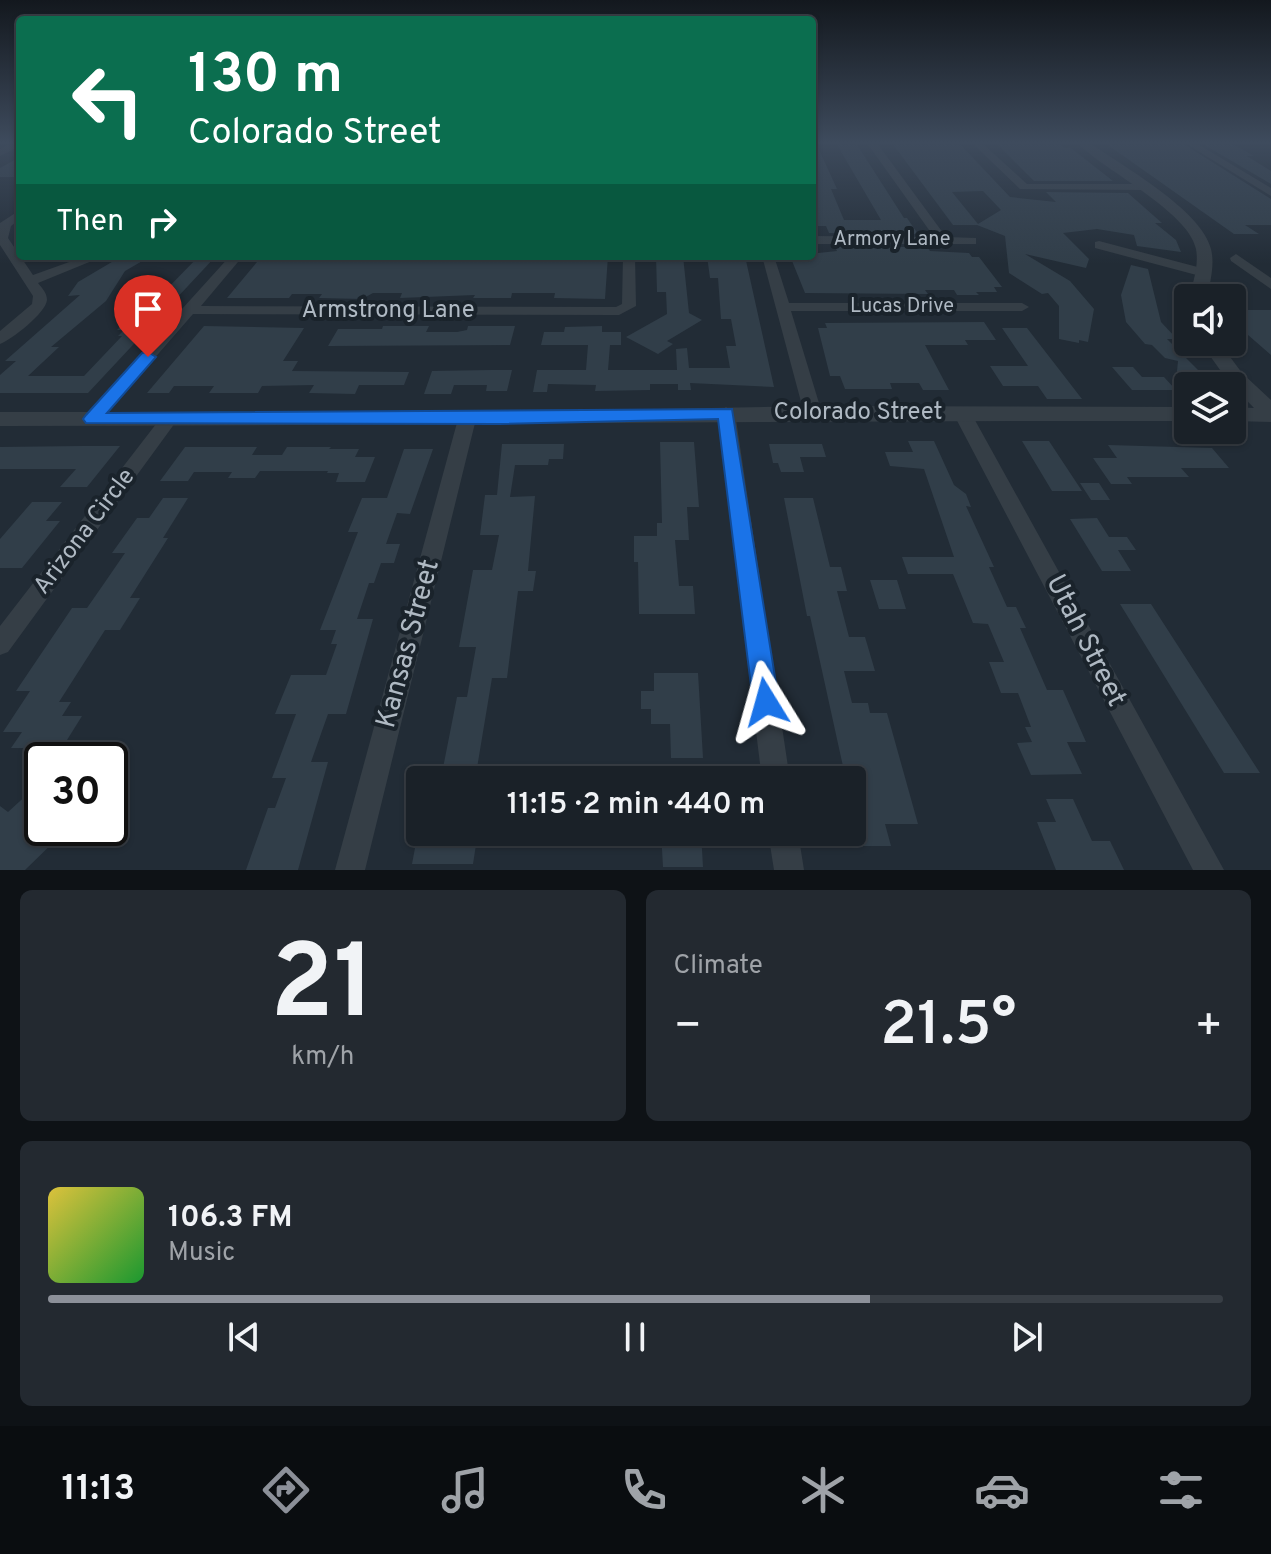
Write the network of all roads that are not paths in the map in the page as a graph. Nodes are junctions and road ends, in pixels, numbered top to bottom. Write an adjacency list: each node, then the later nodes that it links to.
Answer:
1 (901, 184): 7 (street)
2 (1020, 184): 4 (street)
3 (1137, 184): 4 (street)
4 (1141, 187): 17 (street)
5 (16, 217): 11 (street)
6 (816, 240): 7 (street, Armory Lane)
7 (942, 240): 8 (street, Armory Lane)
8 (972, 241)
9 (1099, 245): 17 (street)
10 (1236, 258): 20 (street)
11 (16, 259)
12 (17, 260): 18 (street)
13 (87, 260): 18 (street)
14 (233, 260): 23 (street)
15 (629, 260): 23 (street, Armstrong Lane)
16 (769, 260): 21 (street)
17 (1204, 273): 19 (street)
18 (31, 281): 24 (street)
19 (1201, 284)
20 (1271, 285)
21 (781, 307): 22 (street, Lucas Drive); 27 (street)
22 (1022, 307)
23 (189, 310): 33 (street)
24 (0, 339)
25 (1219, 356): 29 (street)
26 (726, 413): 27 (street, Colorado Street); 35 (street, Colorado Street); 37 (street)
27 (813, 413): 28 (street, Colorado Street)
28 (962, 413): 30 (street, Colorado Street); 41 (street, Utah Street)
29 (1271, 413): 31 (street)
30 (1174, 414)
31 (1246, 414)
32 (0, 419): 33 (street, Colorado Street)
33 (92, 419): 34 (street, Colorado Street)
34 (169, 419): 35 (street, Colorado Street); 36 (street, Arizona Circle)
35 (467, 419): 39 (street, Kansas Street)
36 (0, 644)
37 (774, 766)
38 (785, 846): 40 (street)
39 (350, 870)
40 (789, 870)
41 (1209, 870)

